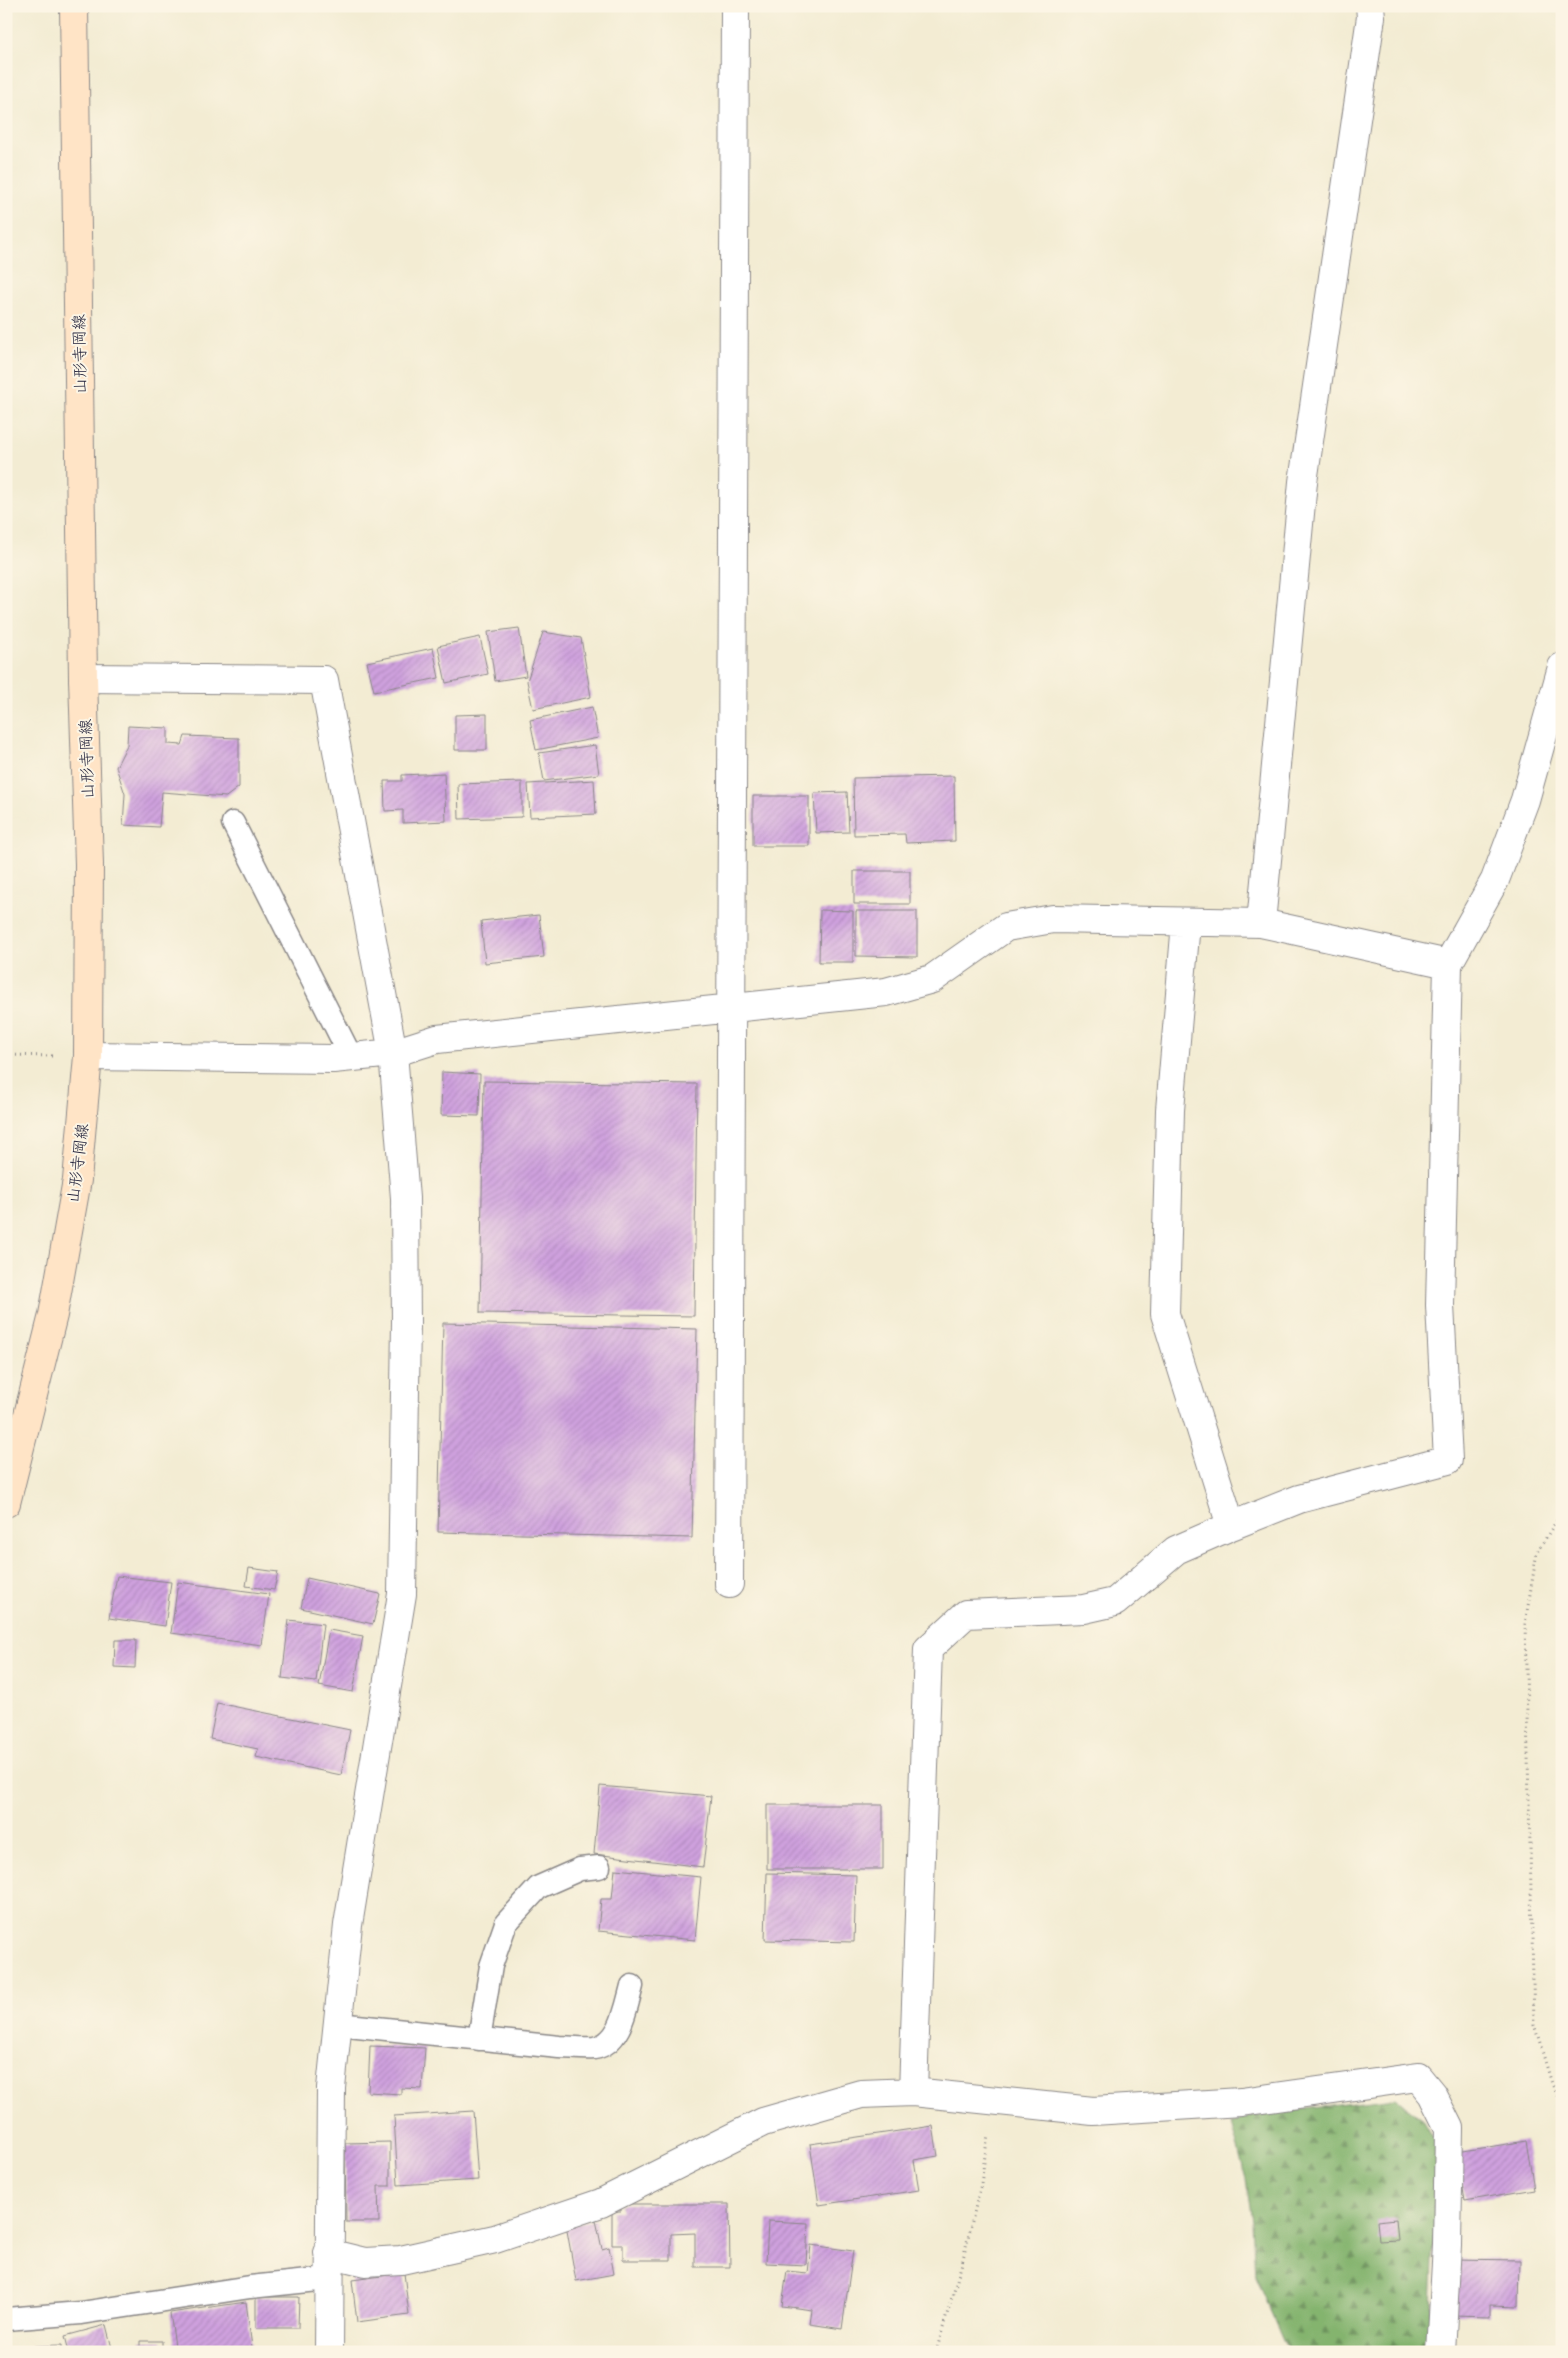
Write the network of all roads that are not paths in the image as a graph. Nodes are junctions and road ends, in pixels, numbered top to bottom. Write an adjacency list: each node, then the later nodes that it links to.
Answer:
1 (74, 6): 5 (main road, 山形寺岡線)
2 (735, 6): 10 (street)
3 (1370, 6): 8 (street)
4 (1562, 667): 9 (street)
5 (83, 678): 11 (street); 12 (main road, 山形寺岡線)
6 (233, 823): 13 (lane)
7 (1186, 923): 8 (street); 10 (street); 15 (street)
8 (1261, 923): 9 (street)
9 (1448, 964): 15 (street)
10 (730, 1008): 11 (street); 16 (street)
11 (393, 1053): 13 (street); 19 (street)
12 (88, 1056): 13 (street); 14 (main road, 山形寺岡線)
13 (351, 1057)
14 (6, 1503)
15 (1231, 1526): 21 (street)
16 (729, 1584)
17 (599, 1867): 20 (lane)
18 (632, 1986): 20 (lane)
19 (338, 2024): 20 (lane); 22 (street)
20 (479, 2039)
21 (913, 2092): 22 (street); 25 (street)
22 (328, 2266): 23 (lane); 24 (street)
23 (6, 2319)
24 (329, 2352)
25 (1441, 2352)

